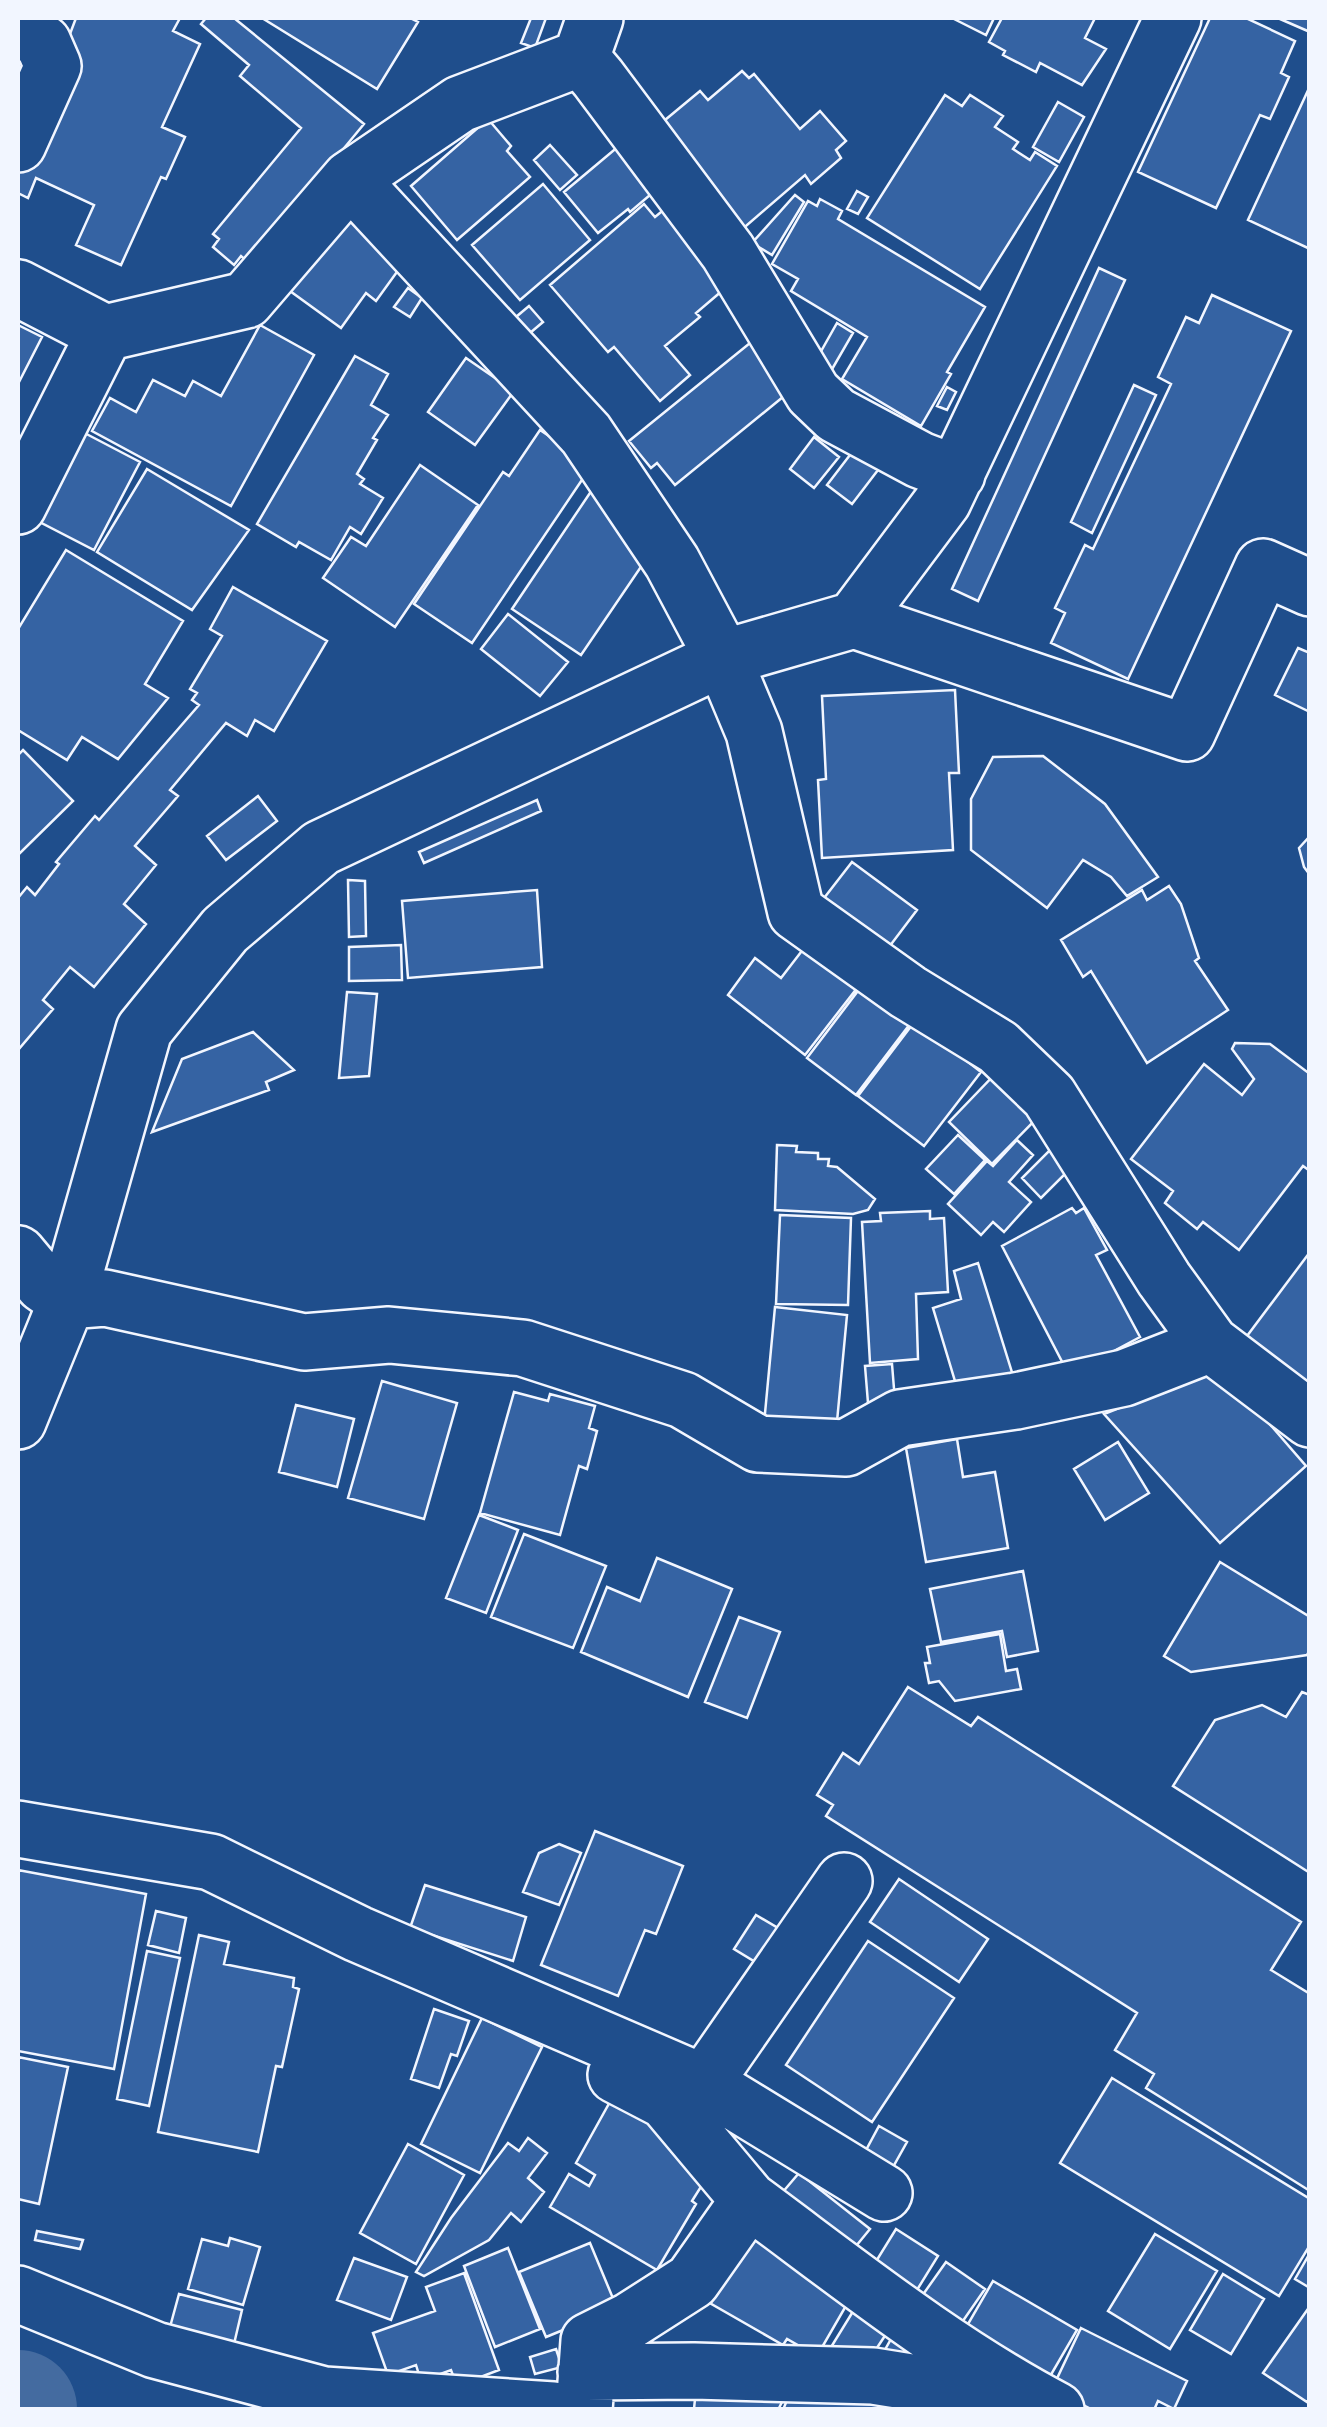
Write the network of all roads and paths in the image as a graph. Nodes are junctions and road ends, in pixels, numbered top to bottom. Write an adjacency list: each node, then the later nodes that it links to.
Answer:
1 (1172, 18): 8 (street)
2 (18, 25): 4 (street)
3 (588, 38): 5 (street); 8 (street)
4 (18, 144)
5 (350, 179): 7 (street); 12 (street)
6 (18, 288): 7 (street)
7 (104, 332): 9 (street)
8 (957, 474): 11 (street)
9 (18, 506)
10 (1310, 588): 11 (street)
11 (854, 620): 12 (street)
12 (723, 658): 14 (street); 15 (street)
13 (18, 1254): 14 (street)
14 (67, 1301): 15 (street); 17 (street)
15 (1212, 1344): 16 (street)
16 (1310, 1420)
17 (18, 1421)
18 (18, 1829): 21 (street)
19 (844, 1881): 21 (street)
20 (616, 2074): 23 (street)
21 (704, 2083): 22 (street)
22 (884, 2193)
23 (749, 2200): 25 (street); 27 (street)
24 (18, 2294): 25 (street)
25 (574, 2397): 26 (street)
26 (983, 2410)
27 (1056, 2410)

